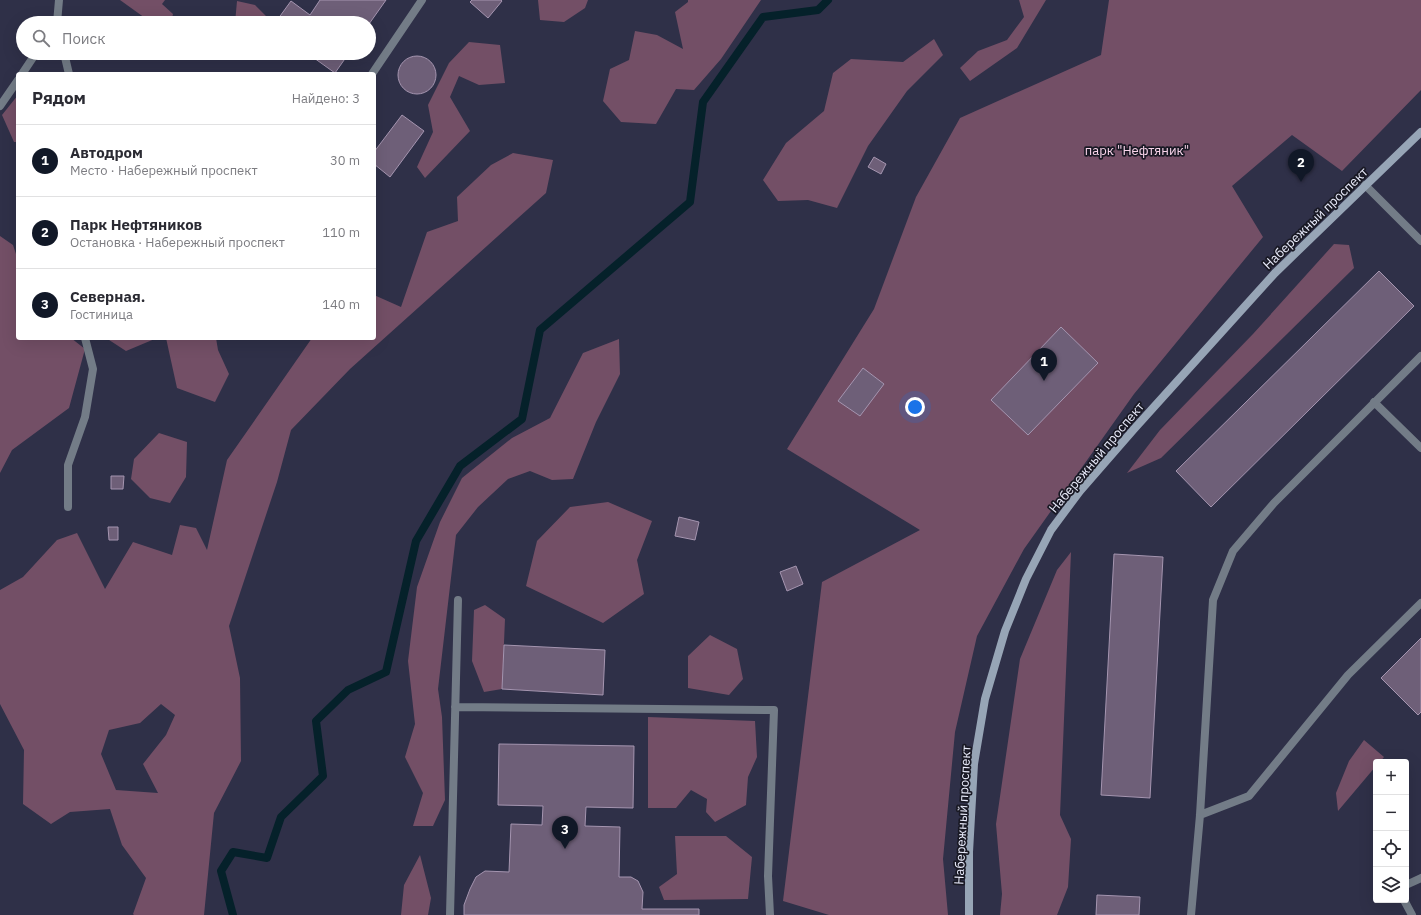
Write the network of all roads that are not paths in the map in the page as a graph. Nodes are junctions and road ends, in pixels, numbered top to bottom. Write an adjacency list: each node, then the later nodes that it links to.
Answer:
1 (59, 0): 3 (lane)
2 (422, 0): 8 (lane)
3 (58, 16)
4 (31, 60): 6 (lane)
5 (66, 60): 7 (lane)
6 (23, 72)
7 (69, 72)
8 (373, 72)
9 (16, 83): 10 (lane)
10 (0, 106)
11 (1421, 132): 12 (main road, Набережный проспект)
12 (1366, 185): 13 (lane); 28 (main road, Набережный проспект)
13 (1420, 238)
14 (86, 340): 18 (lane)
15 (1421, 356): 16 (lane)
16 (1374, 402): 17 (lane); 22 (lane)
17 (1421, 448)
18 (68, 508)
19 (458, 600): 21 (lane)
20 (1421, 602): 22 (lane)
21 (455, 707): 26 (lane); 27 (lane)
22 (1200, 815): 29 (lane)
23 (1421, 878): 24 (lane)
24 (1409, 884)
25 (1406, 903): 30 (lane)
26 (450, 915)
27 (770, 915)
28 (969, 915)
29 (1191, 915)
30 (1412, 915)

